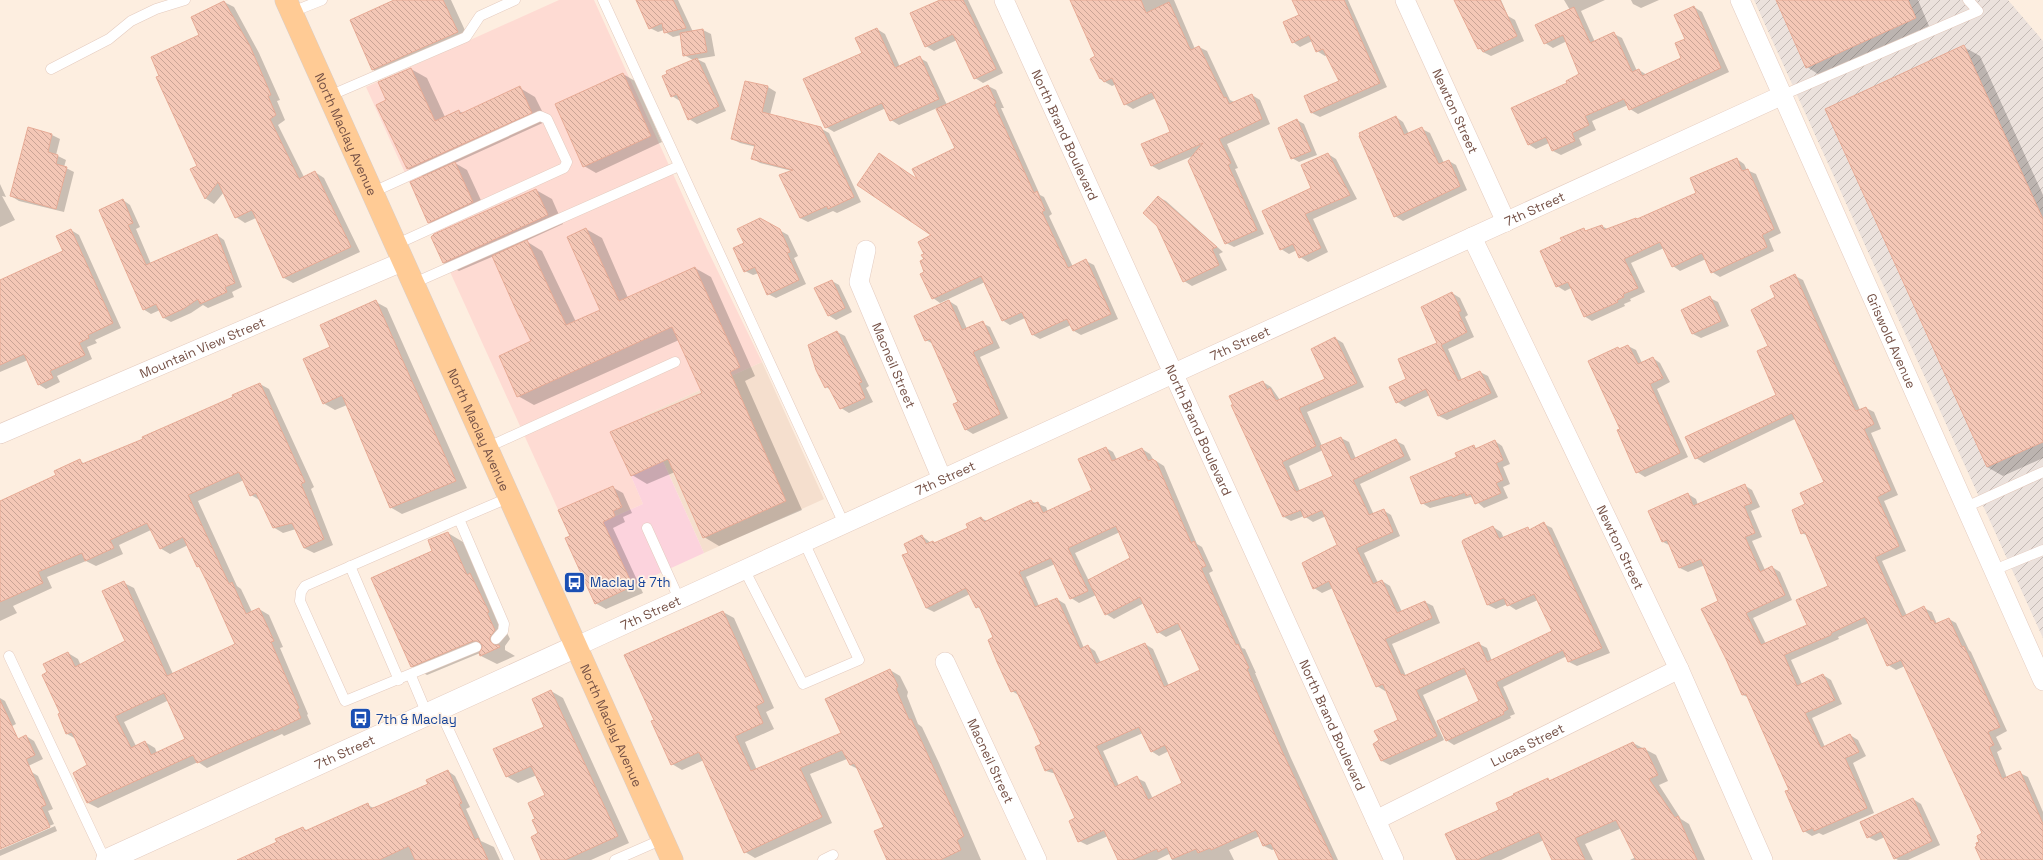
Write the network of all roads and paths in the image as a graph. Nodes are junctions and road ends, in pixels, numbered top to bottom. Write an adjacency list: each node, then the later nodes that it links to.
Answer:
1 (185, 0): 10 (lane)
2 (322, 0): 9 (lane)
3 (515, 0): 12 (lane)
4 (603, 0): 13 (lane)
5 (1004, 0): 21 (street, North Brand Boulevard)
6 (1405, 0): 15 (street, Newton Street)
7 (1740, 0): 11 (street, Griswold Avenue)
8 (1968, 0): 11 (lane)
9 (289, 6): 12 (main road, North Maclay Avenue)
10 (50, 69)
11 (1783, 95): 15 (street, 7th Street); 27 (street, Griswold Avenue)
12 (329, 96): 14 (main road, North Maclay Avenue)
13 (679, 166): 19 (lane); 29 (lane)
14 (373, 192): 18 (main road, North Maclay Avenue); 18 (lane)
15 (1506, 222): 16 (street, 7th Street)
16 (1472, 237): 21 (street, 7th Street); 42 (street, Newton Street)
17 (866, 250): 25 (street, Macneil Street)
18 (401, 253): 19 (main road, North Maclay Avenue); 22 (street, Mountain View Street)
19 (414, 283): 23 (main road, North Maclay Avenue)
20 (675, 362): 23 (lane)
21 (1173, 374): 25 (street, 7th Street); 47 (street, North Brand Boulevard)
22 (0, 434)
23 (486, 448): 26 (main road, North Maclay Avenue)
24 (2043, 472): 27 (lane)
25 (942, 479): 29 (street, 7th Street)
26 (508, 498): 28 (lane); 39 (main road, North Maclay Avenue)
27 (1966, 507): 35 (street, Griswold Avenue)
28 (459, 519): 33 (lane); 37 (lane)
29 (844, 524): 31 (street, 7th Street)
30 (647, 528): 36 (lane)
31 (804, 542): 34 (street, 7th Street); 34 (lane)
32 (2043, 550): 35 (lane)
33 (350, 566): 44 (lane); 44 (lane)
34 (744, 569): 36 (street, 7th Street)
35 (1994, 570): 45 (street, Griswold Avenue)
36 (679, 599): 39 (street, 7th Street)
37 (496, 639)
38 (476, 647): 43 (lane)
39 (575, 647): 46 (street, 7th Street); 48 (main road, North Maclay Avenue)
40 (9, 656): 50 (lane)
41 (945, 662): 55 (street, Macneil Street)
42 (1679, 669): 47 (street, Lucas Street); 57 (street, Newton Street)
43 (410, 676): 44 (lane); 46 (lane)
44 (399, 680)
45 (2043, 681)
46 (433, 712): 50 (street, 7th Street); 51 (lane)
47 (1376, 820): 56 (street, North Brand Boulevard)
48 (663, 839): 52 (lane); 53 (main road, North Maclay Avenue)
49 (833, 856): 54 (lane)
50 (106, 860)
51 (509, 860)
52 (616, 860)
53 (672, 860)
54 (823, 860)
55 (1037, 860)
56 (1394, 860)
57 (1763, 860)

